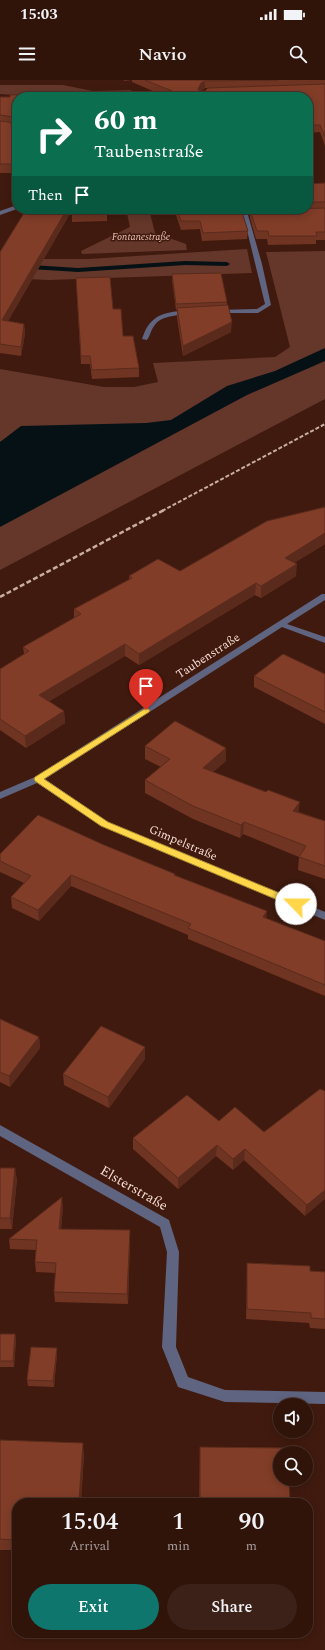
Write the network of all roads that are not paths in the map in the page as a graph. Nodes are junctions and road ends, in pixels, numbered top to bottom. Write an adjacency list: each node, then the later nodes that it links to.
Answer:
1 (12, 209): 2 (street)
2 (0, 213)
3 (246, 214): 5 (street)
4 (199, 312): 6 (street)
5 (206, 312)
6 (145, 339)
7 (325, 596): 8 (street, Taubenstraße)
8 (280, 624): 9 (street); 10 (street, Taubenstraße)
9 (325, 640)
10 (38, 779): 11 (street, Taubenstraße); 12 (street, Gimpelstraße)
11 (0, 796)
12 (325, 916)
13 (0, 1130): 14 (street, Elsterstraße)
14 (325, 1398)

